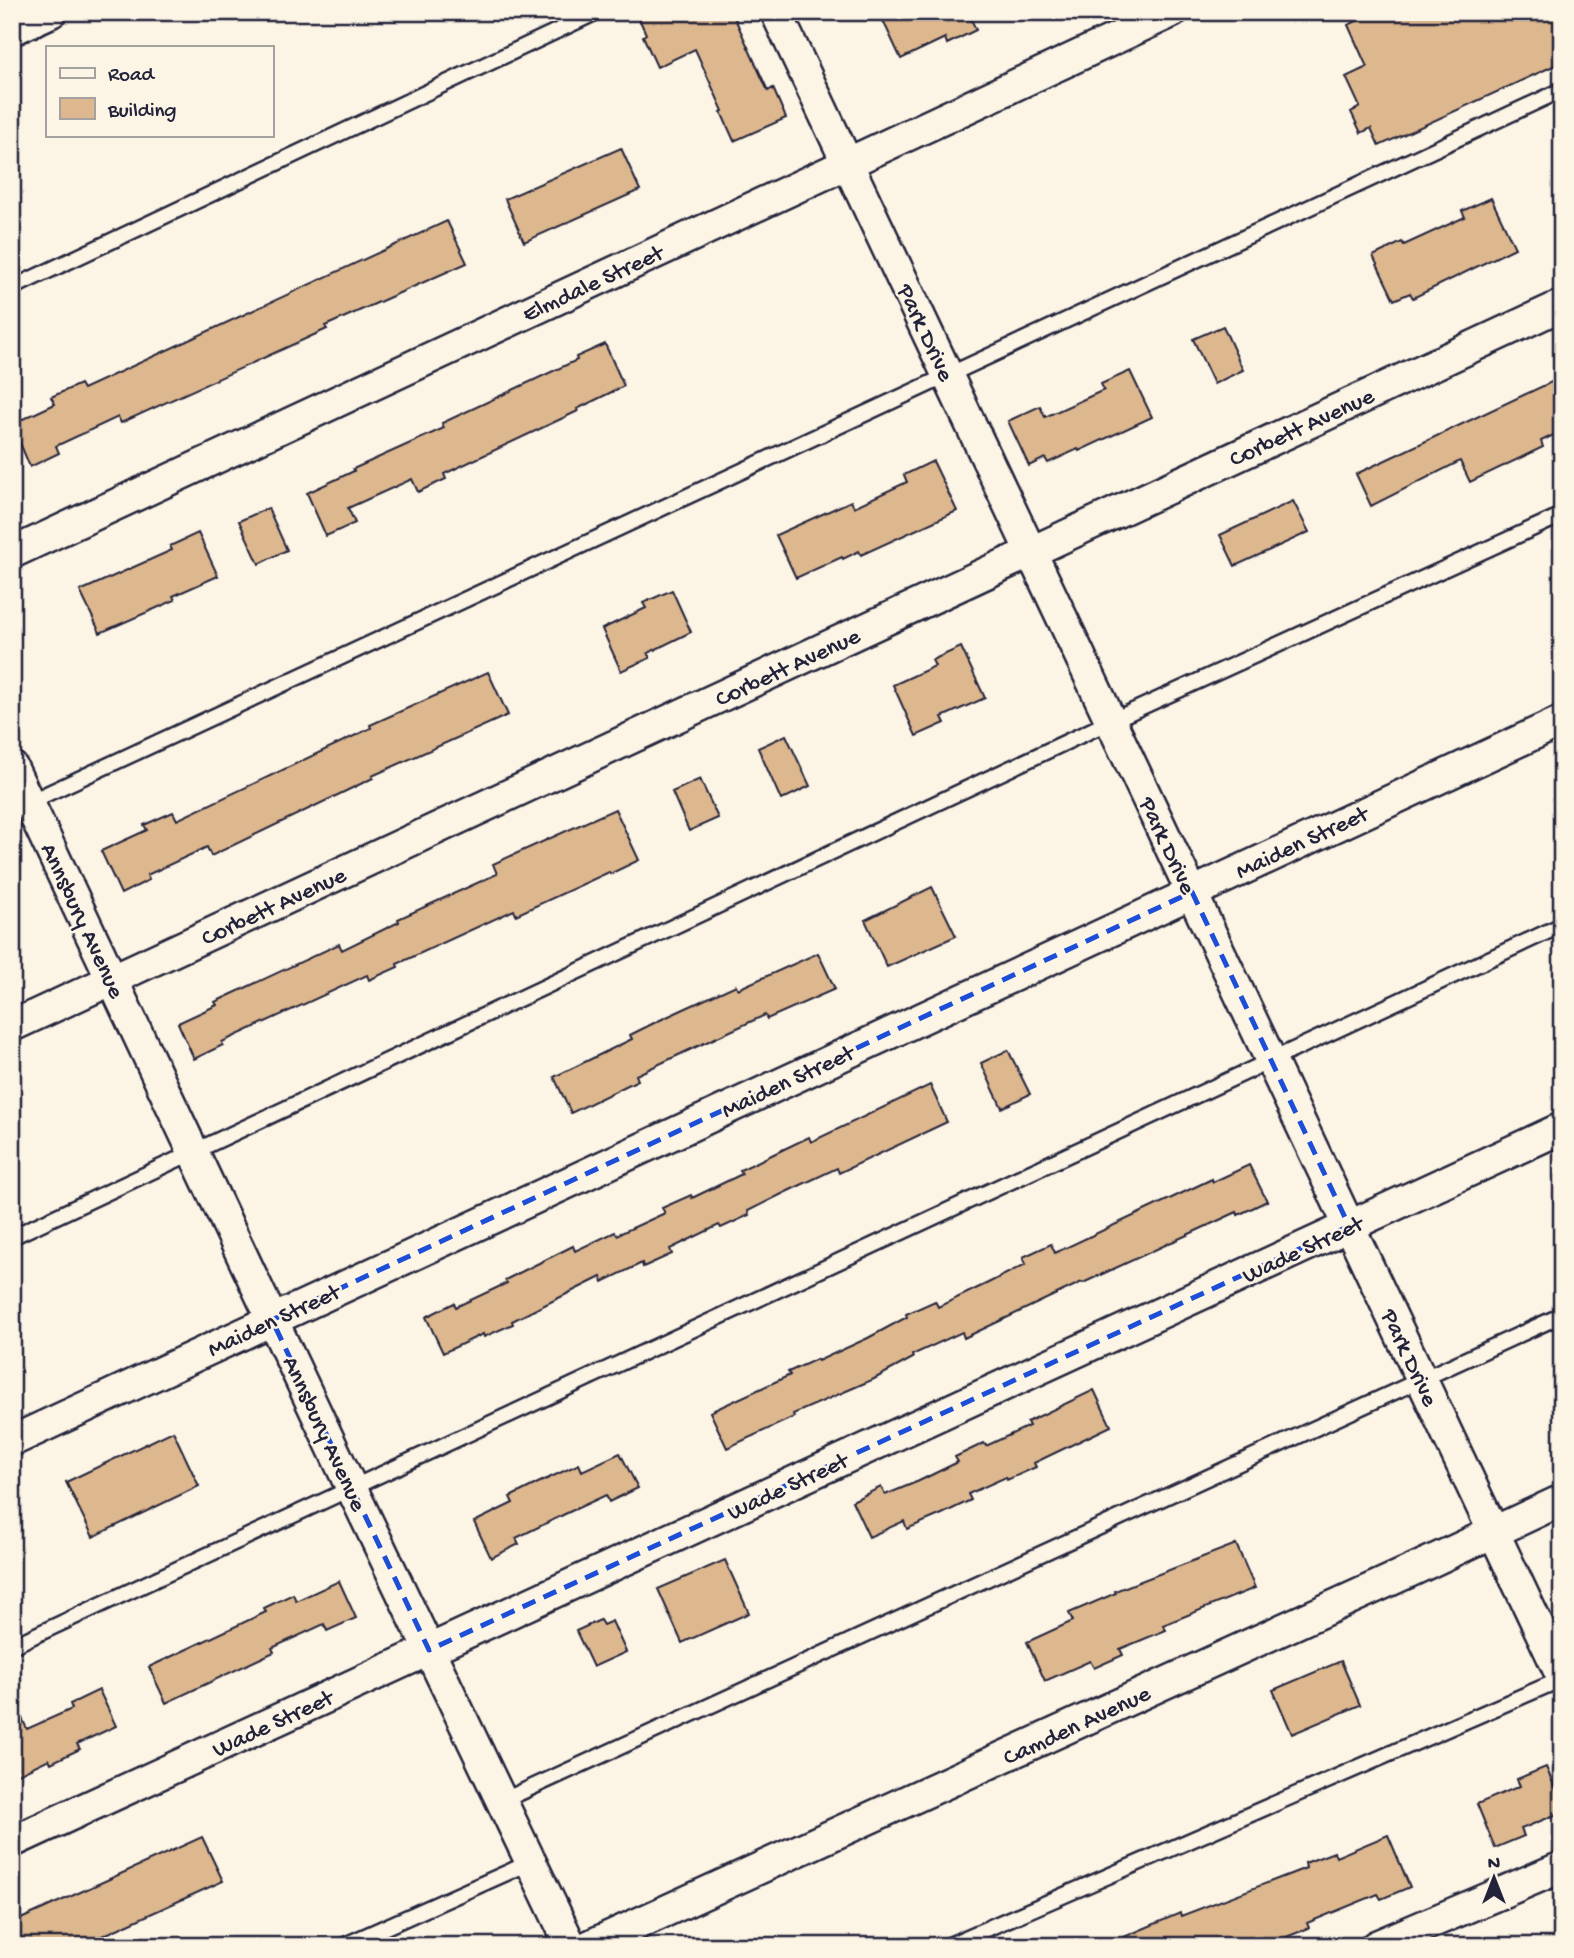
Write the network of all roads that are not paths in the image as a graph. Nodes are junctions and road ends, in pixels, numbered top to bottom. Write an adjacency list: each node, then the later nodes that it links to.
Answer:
1 (51, 12): 5 (street)
2 (597, 12): 8 (lane)
3 (776, 12): 7 (street, Park Drive)
4 (1172, 12): 7 (street, Elmdale Street)
5 (12, 30)
6 (1562, 90): 10 (lane)
7 (848, 163): 10 (street, Park Drive); 13 (street, Elmdale Street)
8 (12, 288)
9 (1562, 304): 12 (street, Corbett Avenue)
10 (948, 376): 12 (street, Park Drive); 17 (lane)
11 (1562, 515): 15 (lane)
12 (1031, 552): 15 (street, Park Drive); 20 (street, Corbett Avenue)
13 (12, 553)
14 (1562, 720): 18 (street, Maiden Street)
15 (1111, 721): 18 (street, Park Drive); 24 (lane)
16 (12, 767): 17 (street, Annsbury Avenue)
17 (20, 806): 20 (street, Annsbury Avenue)
18 (1192, 892): 22 (street, Park Drive); 28 (street, Maiden Street)
19 (1562, 925): 22 (lane)
20 (113, 980): 21 (street, Corbett Avenue); 24 (street, Annsbury Avenue)
21 (12, 1026)
22 (1270, 1059): 25 (street, Park Drive); 31 (lane)
23 (1562, 1128): 25 (street, Wade Street)
24 (194, 1153): 26 (lane); 28 (street, Annsbury Avenue)
25 (1349, 1226): 29 (street, Park Drive); 35 (street, Wade Street)
26 (12, 1237)
27 (1562, 1315): 29 (lane)
28 (272, 1320): 30 (street, Maiden Street); 31 (street, Annsbury Avenue)
29 (1422, 1379): 33 (street, Park Drive); 37 (lane)
30 (12, 1441)
31 (352, 1489): 34 (lane); 35 (street, Annsbury Avenue)
32 (1562, 1500): 33 (street, Camden Avenue)
33 (1493, 1532): 36 (street, Park Drive); 43 (street, Camden Avenue)
34 (12, 1646)
35 (429, 1650): 37 (street, Annsbury Avenue); 38 (street, Wade Street)
36 (1562, 1678): 44 (lane)
37 (502, 1801): 39 (street, Annsbury Avenue)
38 (12, 1842)
39 (531, 1862): 41 (lane); 42 (street, Annsbury Avenue)
40 (1562, 1867): 45 (street)
41 (343, 1946)
42 (571, 1946)
43 (589, 1946)
44 (947, 1946)
45 (1377, 1946)

